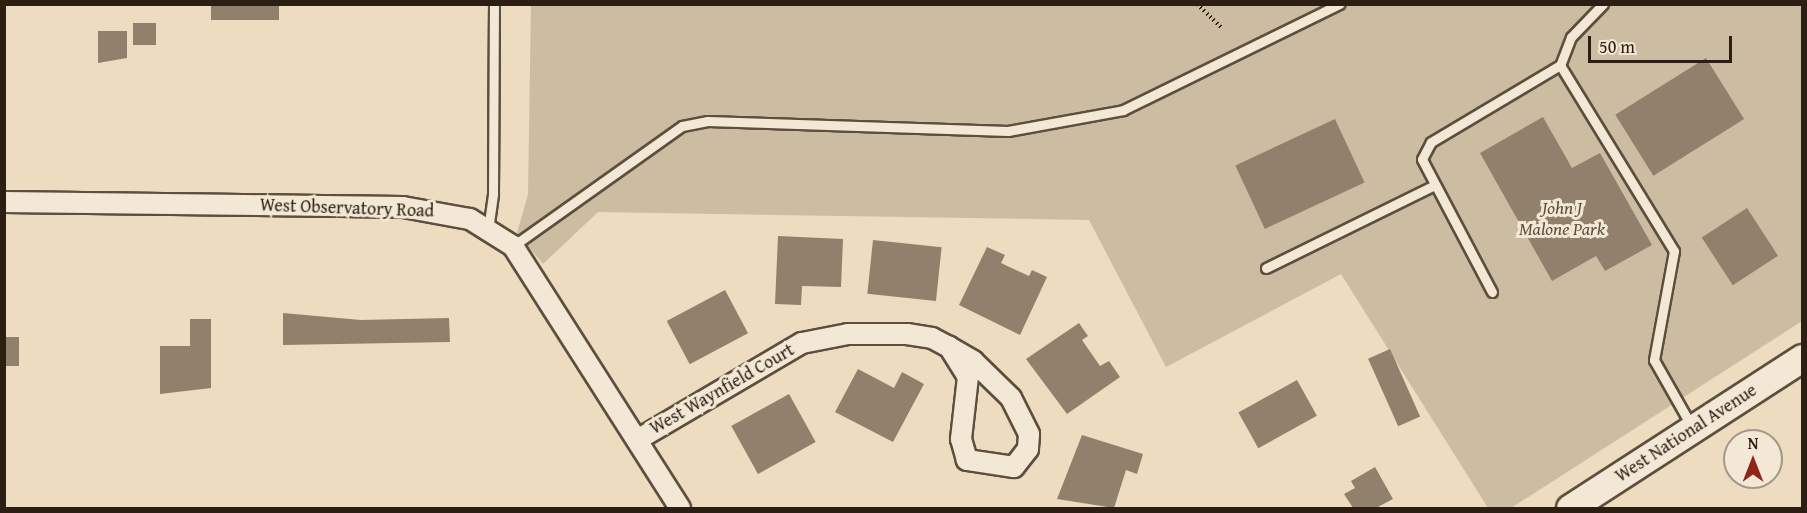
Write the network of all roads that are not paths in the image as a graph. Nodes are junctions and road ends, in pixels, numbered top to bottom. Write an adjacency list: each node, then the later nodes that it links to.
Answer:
1 (494, 4): 7 (lane)
2 (1339, 4): 8 (lane)
3 (1603, 4): 4 (lane)
4 (1560, 65): 5 (lane); 13 (lane)
5 (1435, 185): 9 (lane); 10 (lane)
6 (4, 202): 7 (street, West Observatory Road)
7 (488, 230): 8 (street, West Observatory Road)
8 (513, 246): 14 (street, West Observatory Road)
9 (1266, 268)
10 (1492, 292)
11 (949, 347): 11 (street, West Waynfield Court); 14 (street, West Waynfield Court)
12 (1803, 358): 13 (main road, West National Avenue)
13 (1693, 429): 16 (main road, West National Avenue)
14 (637, 440): 15 (street, West Observatory Road)
15 (680, 508)
16 (1570, 508)

